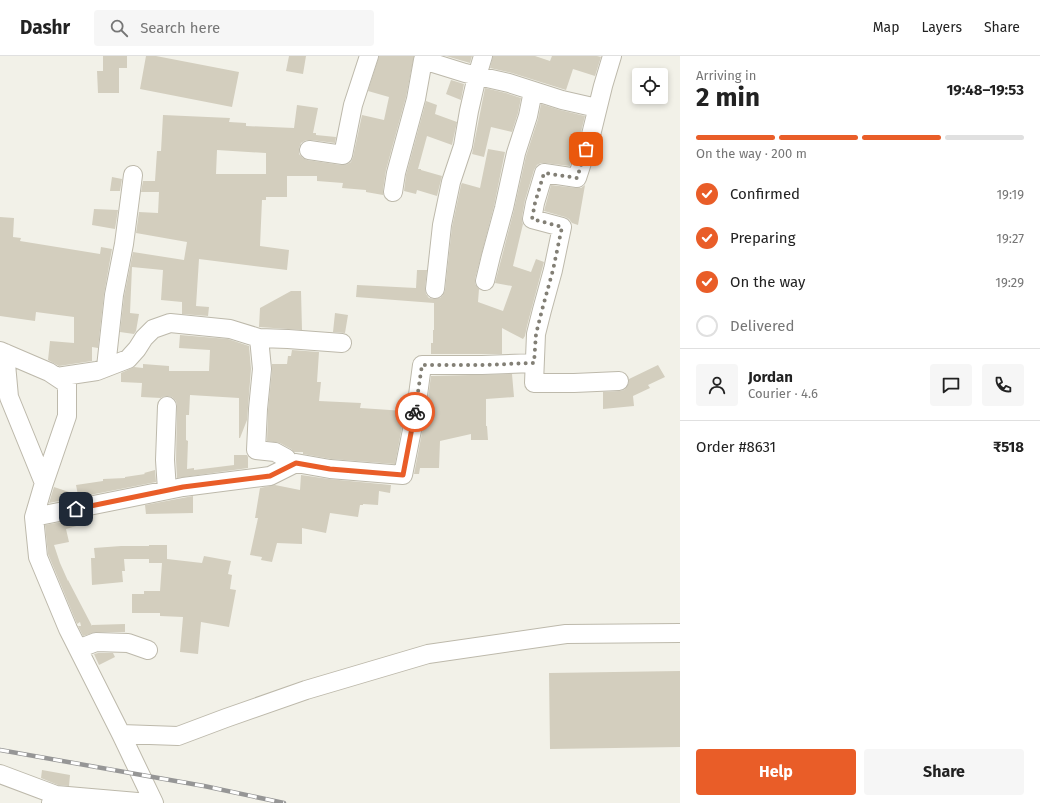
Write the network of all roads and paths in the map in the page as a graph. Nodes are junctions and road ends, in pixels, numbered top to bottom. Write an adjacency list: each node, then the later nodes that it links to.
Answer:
1 (369, 56): 7 (street)
2 (483, 56): 4 (street)
3 (612, 56): 6 (street)
4 (477, 76): 5 (street); 9 (street); 11 (street)
5 (533, 91): 6 (street); 10 (street)
6 (598, 108): 15 (street)
7 (310, 150)
8 (133, 175): 16 (street)
9 (392, 192)
10 (485, 281)
11 (435, 289)
12 (259, 338): 13 (street); 16 (street); 20 (street)
13 (342, 344)
14 (2, 354): 17 (street); 21 (street)
15 (534, 363): 18 (street); 20 (street)
16 (106, 367): 17 (street)
17 (56, 376): 21 (street)
18 (619, 381)
19 (167, 406): 22 (street)
20 (285, 468): 22 (street)
21 (44, 483): 23 (street)
22 (167, 490): 23 (street)
23 (34, 517): 25 (street)
24 (680, 633): 27 (street)
25 (78, 649): 26 (street); 27 (street)
26 (148, 650)
27 (121, 734): 31 (street)
28 (0, 774): 29 (street)
29 (53, 799): 30 (street)
30 (149, 803)
31 (154, 803)

